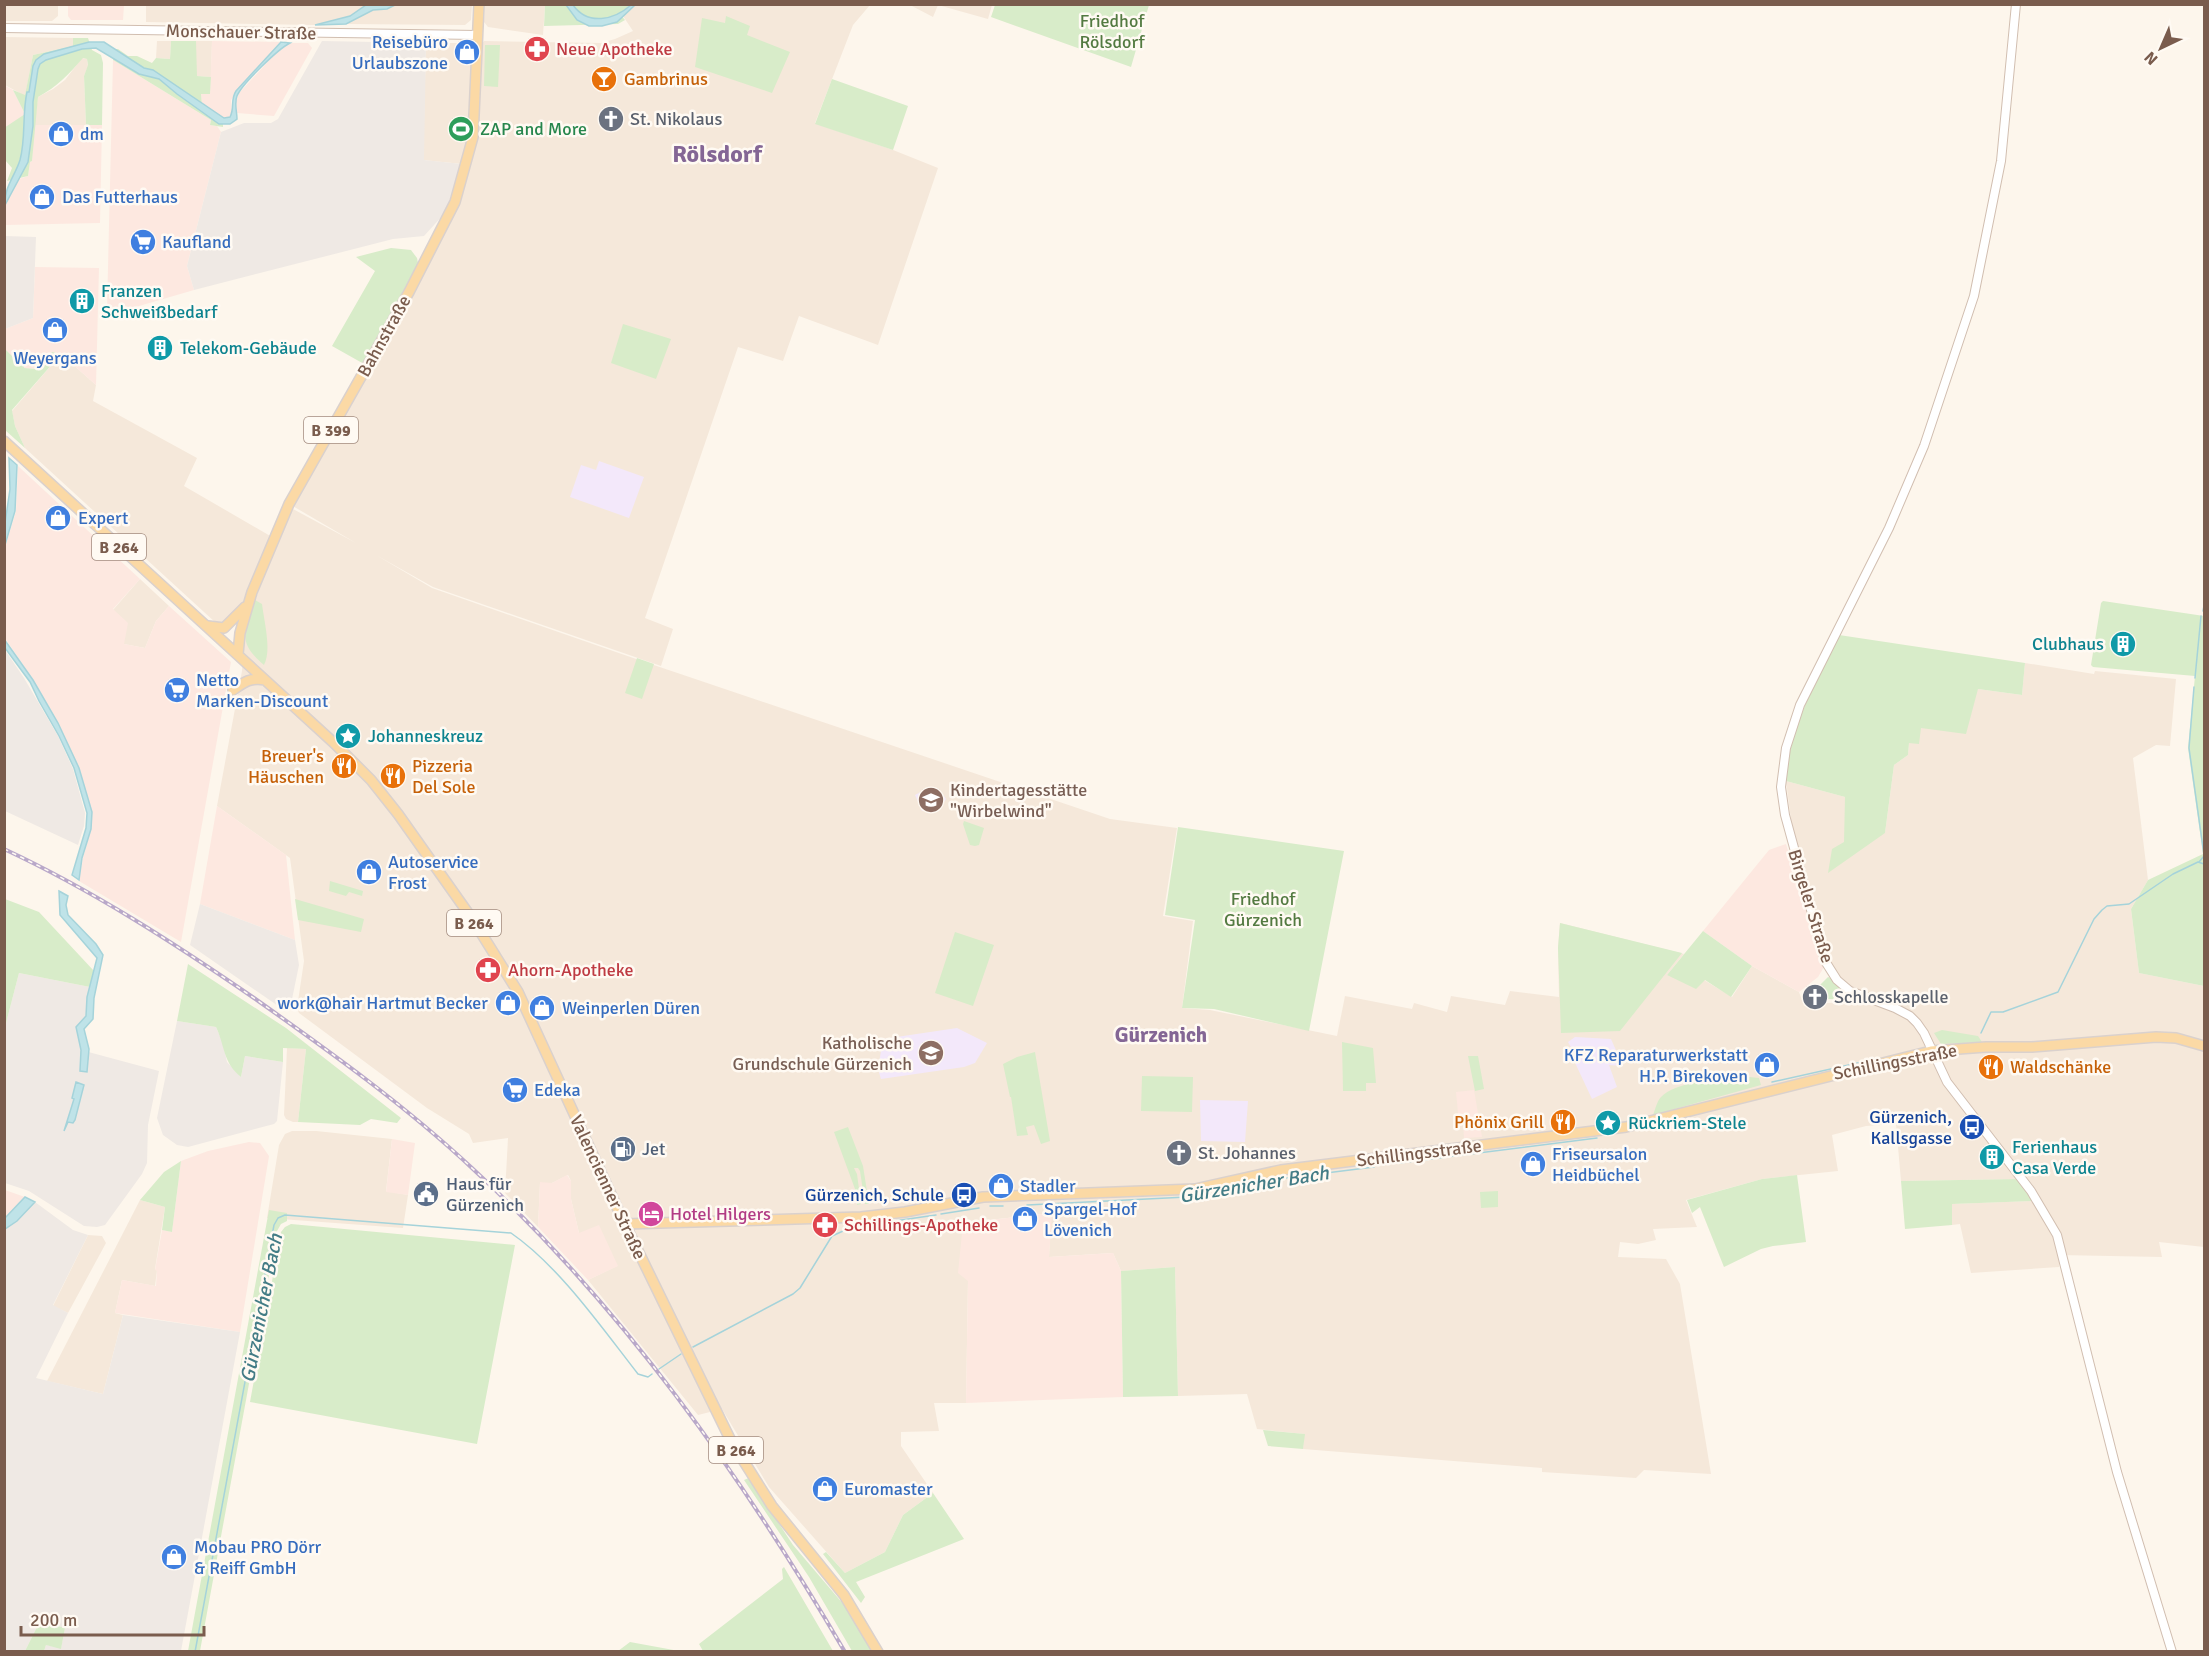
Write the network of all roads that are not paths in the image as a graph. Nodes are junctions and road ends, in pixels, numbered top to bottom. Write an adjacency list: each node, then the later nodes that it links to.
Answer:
1 (479, 4): 4 (main road, Bahnstraße / B 399)
2 (2016, 4): 12 (street, Birgeler Straße)
3 (4, 28): 4 (street, Monschauer Straße)
4 (477, 35): 6 (main road, Bahnstraße / B 399)
5 (4, 441): 7 (main road, Valencienner Straße / B 264)
6 (249, 602): 7 (main road); 8 (main road, Bahnstraße / B 399)
7 (206, 625): 8 (main road, Valencienner Straße / B 264)
8 (238, 654): 9 (main road, Valencienner Straße / B 264)
9 (268, 681): 10 (main road); 13 (main road, Valencienner Straße / B 264)
10 (233, 690)
11 (2205, 1046): 12 (main road, Schillingsstraße)
12 (1931, 1051): 13 (main road, Schillingsstraße); 15 (street, Birgeler Straße)
13 (625, 1224): 14 (main road, Valencienner Straße / B 264)
14 (879, 1652)
15 (2172, 1652)

